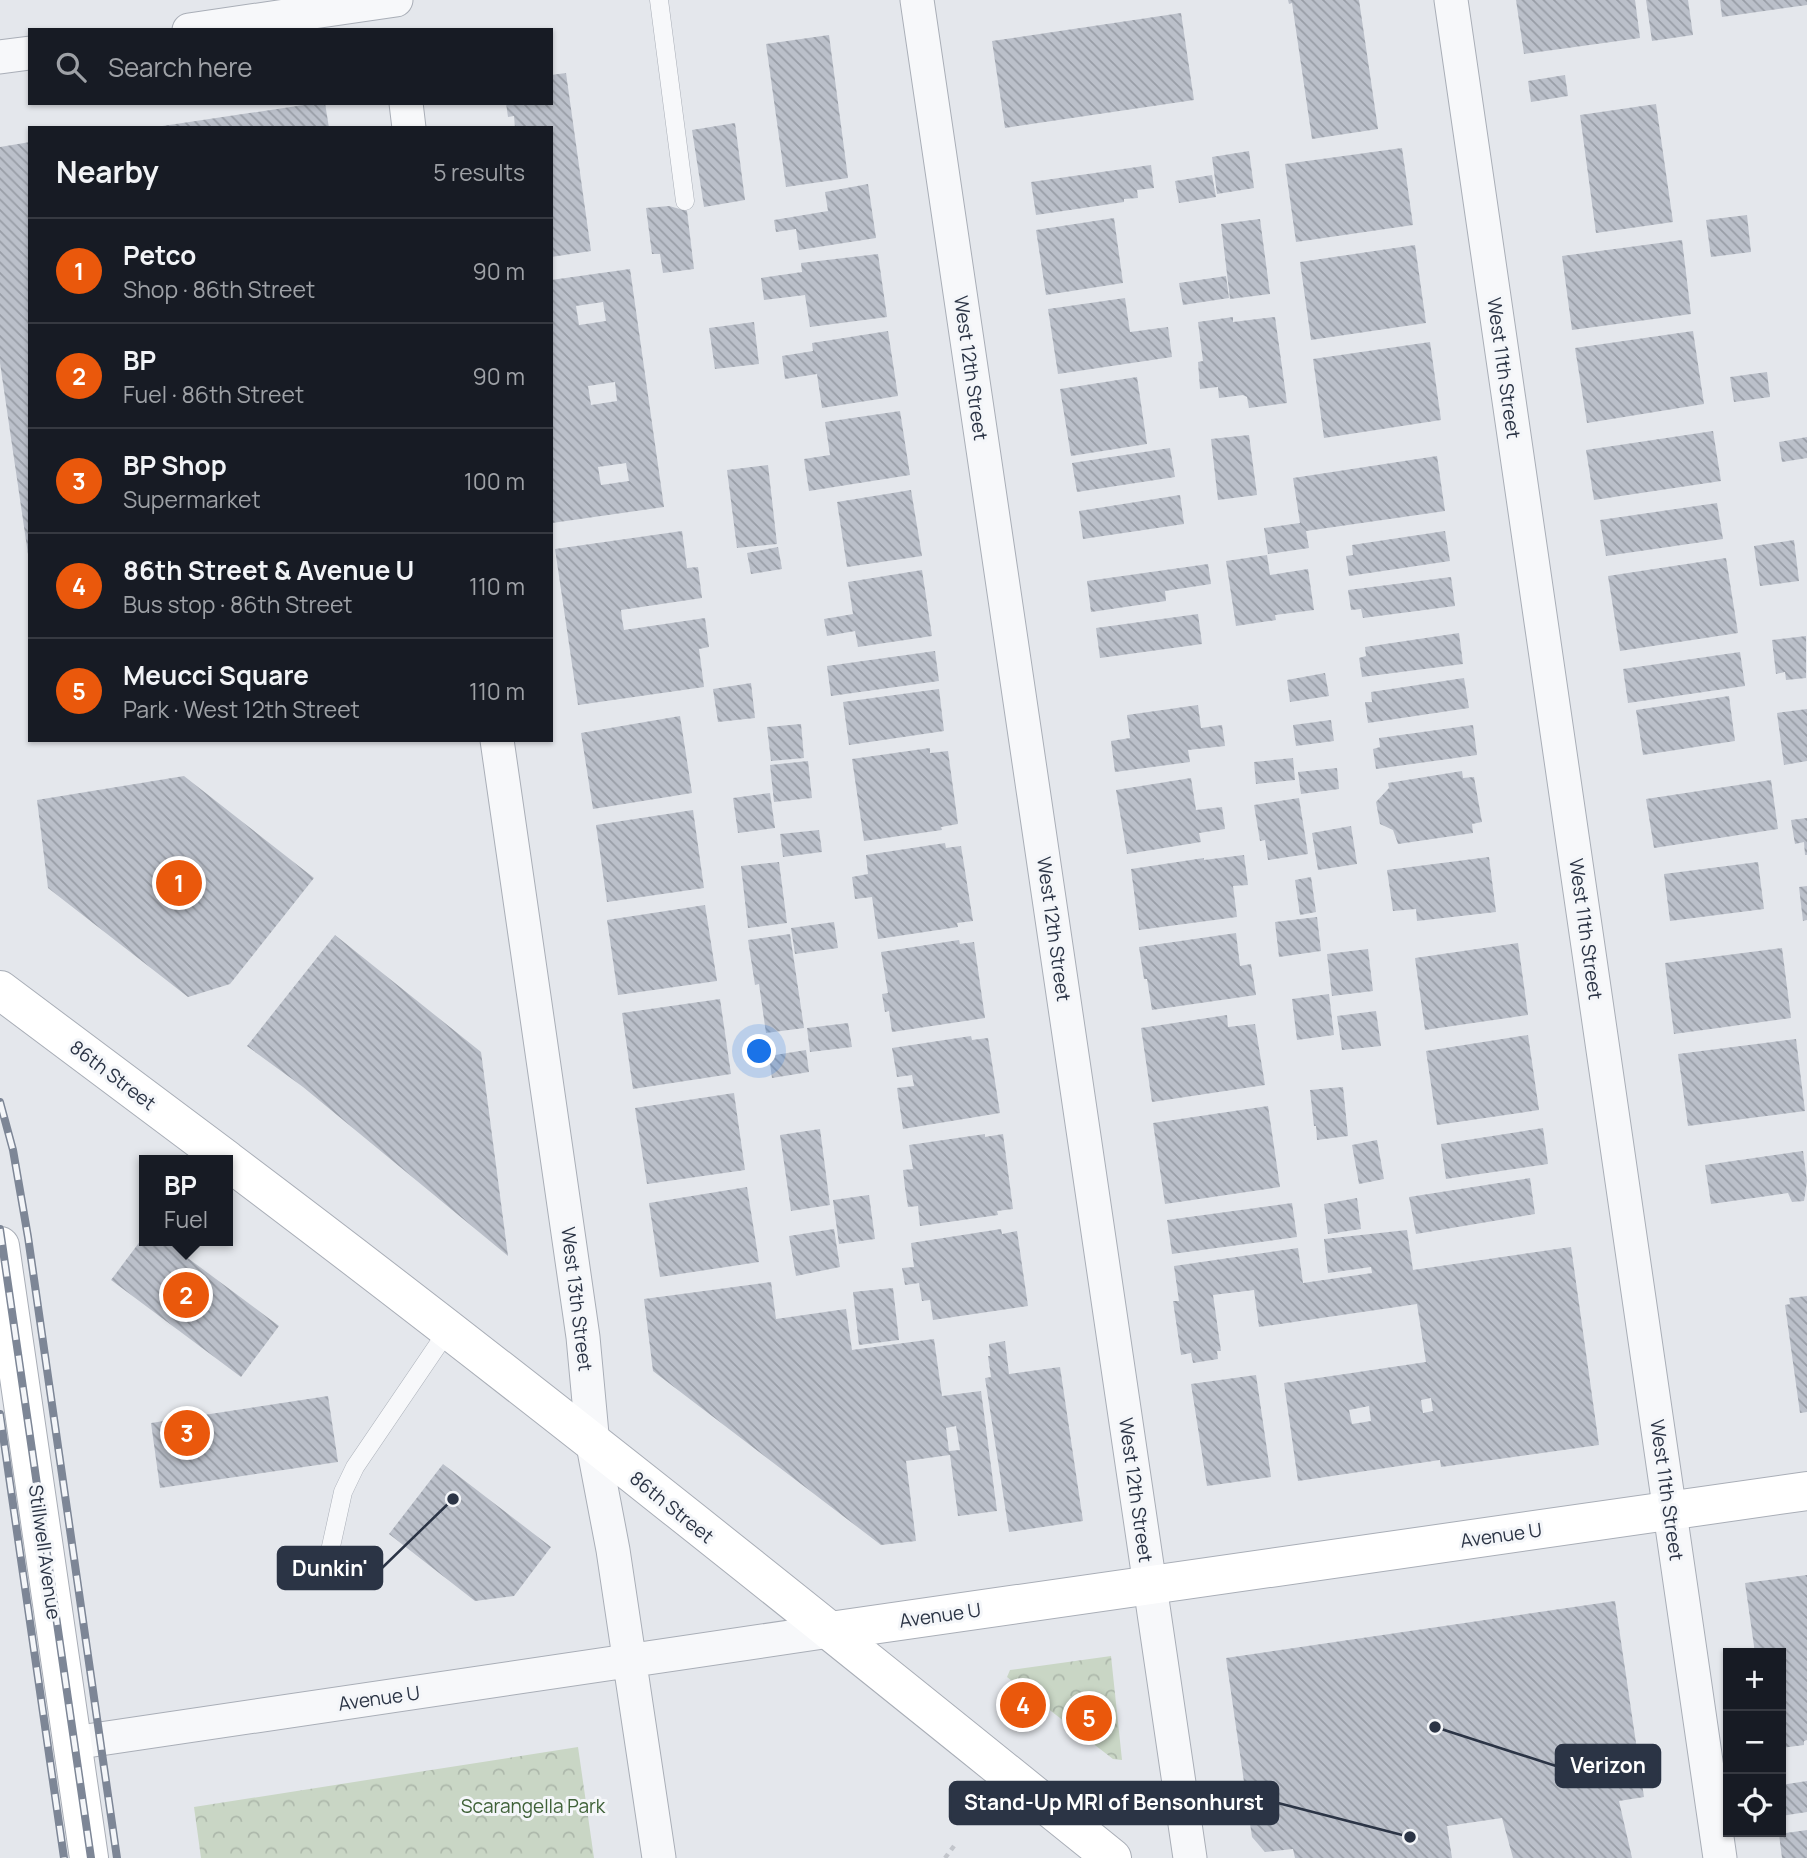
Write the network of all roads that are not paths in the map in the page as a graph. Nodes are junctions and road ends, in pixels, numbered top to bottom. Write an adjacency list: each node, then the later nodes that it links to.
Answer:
1 (391, 0): 2 (street); 6 (street); 7 (street)
2 (396, 0)
3 (659, 0): 12 (lane)
4 (917, 0): 23 (street, West 12th Street)
5 (1451, 0): 21 (street, West 11th Street)
6 (202, 28)
7 (395, 28)
8 (28, 53): 9 (street)
9 (0, 57)
10 (405, 105): 11 (street)
11 (409, 126)
12 (685, 201)
13 (497, 742): 19 (street, West 13th Street)
14 (0, 990): 15 (main road, 86th Street)
15 (219, 1155)
16 (233, 1166): 18 (main road, 86th Street)
17 (0, 1246): 26 (main road, Stillwell Avenue)
18 (448, 1330): 19 (main road, 86th Street); 22 (lane)
19 (593, 1445): 24 (main road, 86th Street); 25 (street, West 13th Street)
20 (1807, 1491): 21 (main road, Avenue U)
21 (1669, 1511): 23 (main road, Avenue U); 31 (street, West 11th Street)
22 (330, 1551)
23 (1150, 1585): 24 (main road, Avenue U); 30 (street, West 12th Street)
24 (830, 1631): 25 (street, Avenue U); 29 (main road, 86th Street)
25 (631, 1661): 26 (street, Avenue U); 28 (street, West 13th Street)
26 (73, 1743): 27 (main road, Stillwell Avenue)
27 (89, 1858)
28 (659, 1858)
29 (1111, 1858)
30 (1189, 1858)
31 (1720, 1858)

